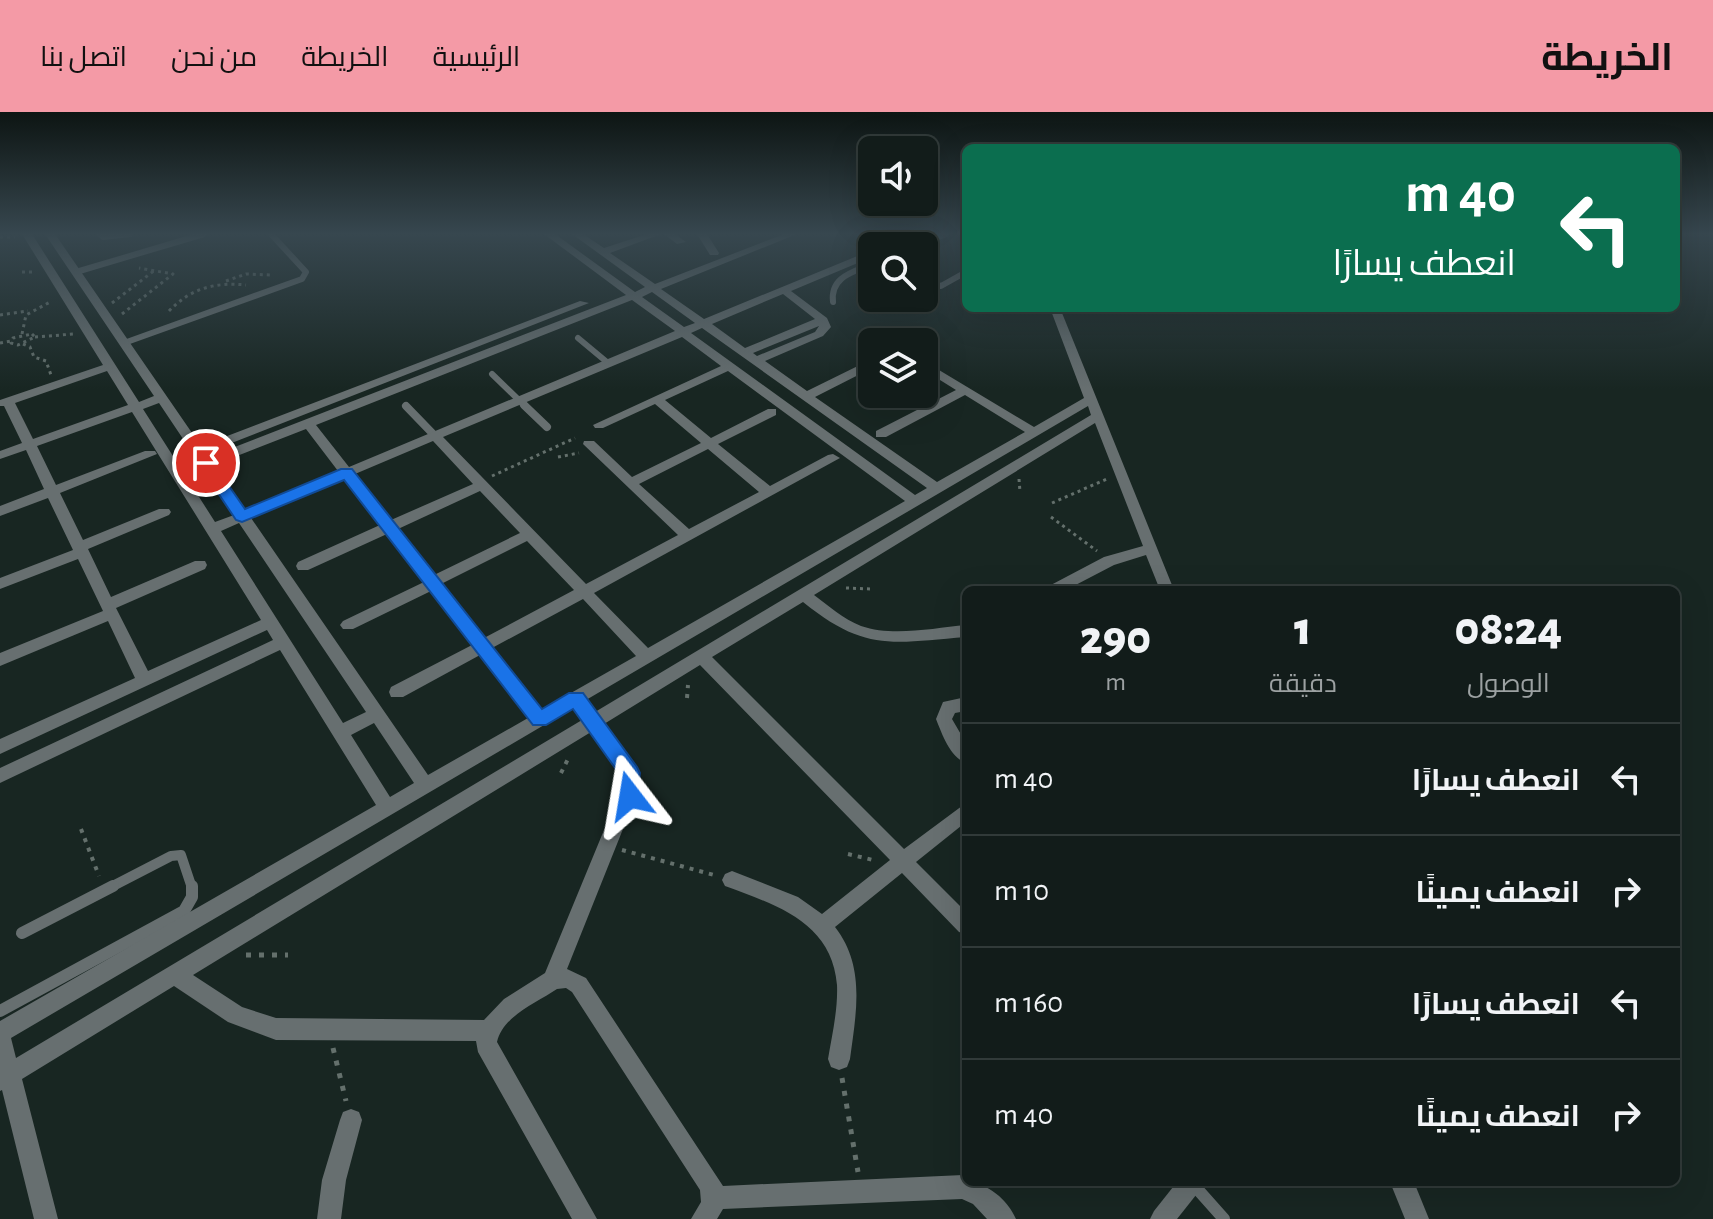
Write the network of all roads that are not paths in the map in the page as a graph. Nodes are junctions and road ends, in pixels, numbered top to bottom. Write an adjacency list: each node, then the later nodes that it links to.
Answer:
1 (60, 286): 20 (street)
2 (85, 286): 17 (street)
3 (285, 286): 17 (lane)
4 (619, 286): 10 (street)
5 (644, 286): 10 (street)
6 (650, 286): 14 (street)
7 (794, 286): 9 (street)
8 (835, 286): 11 (lane)
9 (784, 290): 13 (street); 14 (street)
10 (628, 292): 15 (street); 36 (street); 47 (street)
11 (833, 302)
12 (1057, 312): 34 (street)
13 (823, 320): 18 (street); 19 (street)
14 (704, 323): 15 (street); 18 (street)
15 (683, 332): 21 (street); 22 (street)
16 (578, 338): 21 (lane)
17 (124, 343): 28 (street)
18 (745, 352): 19 (street)
19 (756, 361): 27 (street)
20 (108, 362): 29 (street); 29 (street); 33 (street)
21 (608, 363): 31 (street)
22 (730, 366): 30 (street); 55 (street)
23 (858, 370): 27 (street)
24 (492, 374): 31 (lane)
25 (938, 374): 26 (street)
26 (965, 390): 39 (street); 40 (street)
27 (807, 396): 52 (street)
28 (161, 398): 33 (street); 47 (street)
29 (3, 399): 44 (street)
30 (656, 399): 37 (street); 42 (street)
31 (519, 401): 38 (lane); 41 (street)
32 (406, 406): 41 (lane)
33 (136, 407): 44 (street); 60 (street)
34 (1094, 408): 39 (street); 65 (street); 66 (street)
35 (772, 412): 42 (street)
36 (308, 423): 47 (street); 49 (street)
37 (599, 425)
38 (547, 427)
39 (1034, 432): 52 (street)
40 (881, 434)
41 (435, 436): 49 (street); 51 (street)
42 (709, 443): 50 (street); 54 (street)
43 (589, 444): 50 (street)
44 (30, 445): 46 (street); 53 (street)
45 (150, 454): 53 (street)
46 (0, 455)
47 (202, 458): 58 (street)
48 (833, 458): 54 (street)
49 (346, 473): 58 (street); 59 (street)
50 (630, 483): 63 (street)
51 (481, 484): 59 (street); 61 (street)
52 (937, 489): 55 (street)
53 (52, 491): 56 (street); 64 (street)
54 (768, 492): 63 (street)
55 (915, 502): 62 (street)
56 (0, 511)
57 (164, 512): 64 (street)
58 (242, 517): 60 (street); 88 (street)
59 (389, 527): 68 (street); 69 (street)
60 (212, 529): 76 (street)
61 (529, 534): 69 (street); 73 (street)
62 (859, 534): 66 (street); 82 (street)
63 (687, 536): 73 (street)
64 (81, 549): 70 (street); 75 (street)
65 (1151, 549): 71 (street); 72 (street)
66 (877, 550): 74 (street)
67 (200, 565): 75 (street)
68 (303, 566)
69 (432, 583): 77 (street); 80 (street)
70 (0, 584)
71 (1062, 586)
72 (1165, 586)
73 (584, 592): 80 (street); 82 (street)
74 (803, 594): 78 (street); 81 (street)
75 (110, 609): 83 (street); 84 (street)
76 (270, 622): 79 (street); 84 (street)
77 (348, 625)
78 (962, 631)
79 (283, 642): 91 (street); 94 (street)
80 (482, 646): 85 (street); 89 (street)
81 (701, 656): 90 (street); 98 (street)
82 (647, 657): 86 (street)
83 (0, 660)
84 (144, 680): 92 (street)
85 (397, 692)
86 (576, 699): 89 (street); 90 (street)
87 (962, 705): 93 (street)
88 (377, 714): 91 (street); 95 (street)
89 (539, 720): 95 (street)
90 (593, 721): 103 (street); 104 (street)
91 (340, 733): 96 (street)
92 (0, 747)
93 (962, 751)
94 (0, 776)
95 (426, 786): 96 (street)
96 (387, 808): 107 (street)
97 (962, 814): 98 (street)
98 (903, 861): 100 (street); 101 (street)
99 (732, 880): 101 (street)
100 (962, 921)
101 (823, 925): 108 (street)
102 (22, 933): 105 (lane)
103 (175, 974): 106 (street); 109 (street)
104 (552, 980): 106 (street); 114 (street)
105 (0, 1011)
106 (487, 1031): 117 (street)
107 (0, 1035): 109 (street)
108 (839, 1059)
109 (5, 1077): 115 (street)
110 (351, 1120): 116 (street)
111 (1189, 1186): 119 (street)
112 (1195, 1186): 120 (lane)
113 (1404, 1186): 121 (street)
114 (709, 1209): 118 (street)
115 (46, 1219)
116 (329, 1219)
117 (585, 1219)
118 (1004, 1219)
119 (1162, 1219)
120 (1224, 1219)
121 (1417, 1219)

